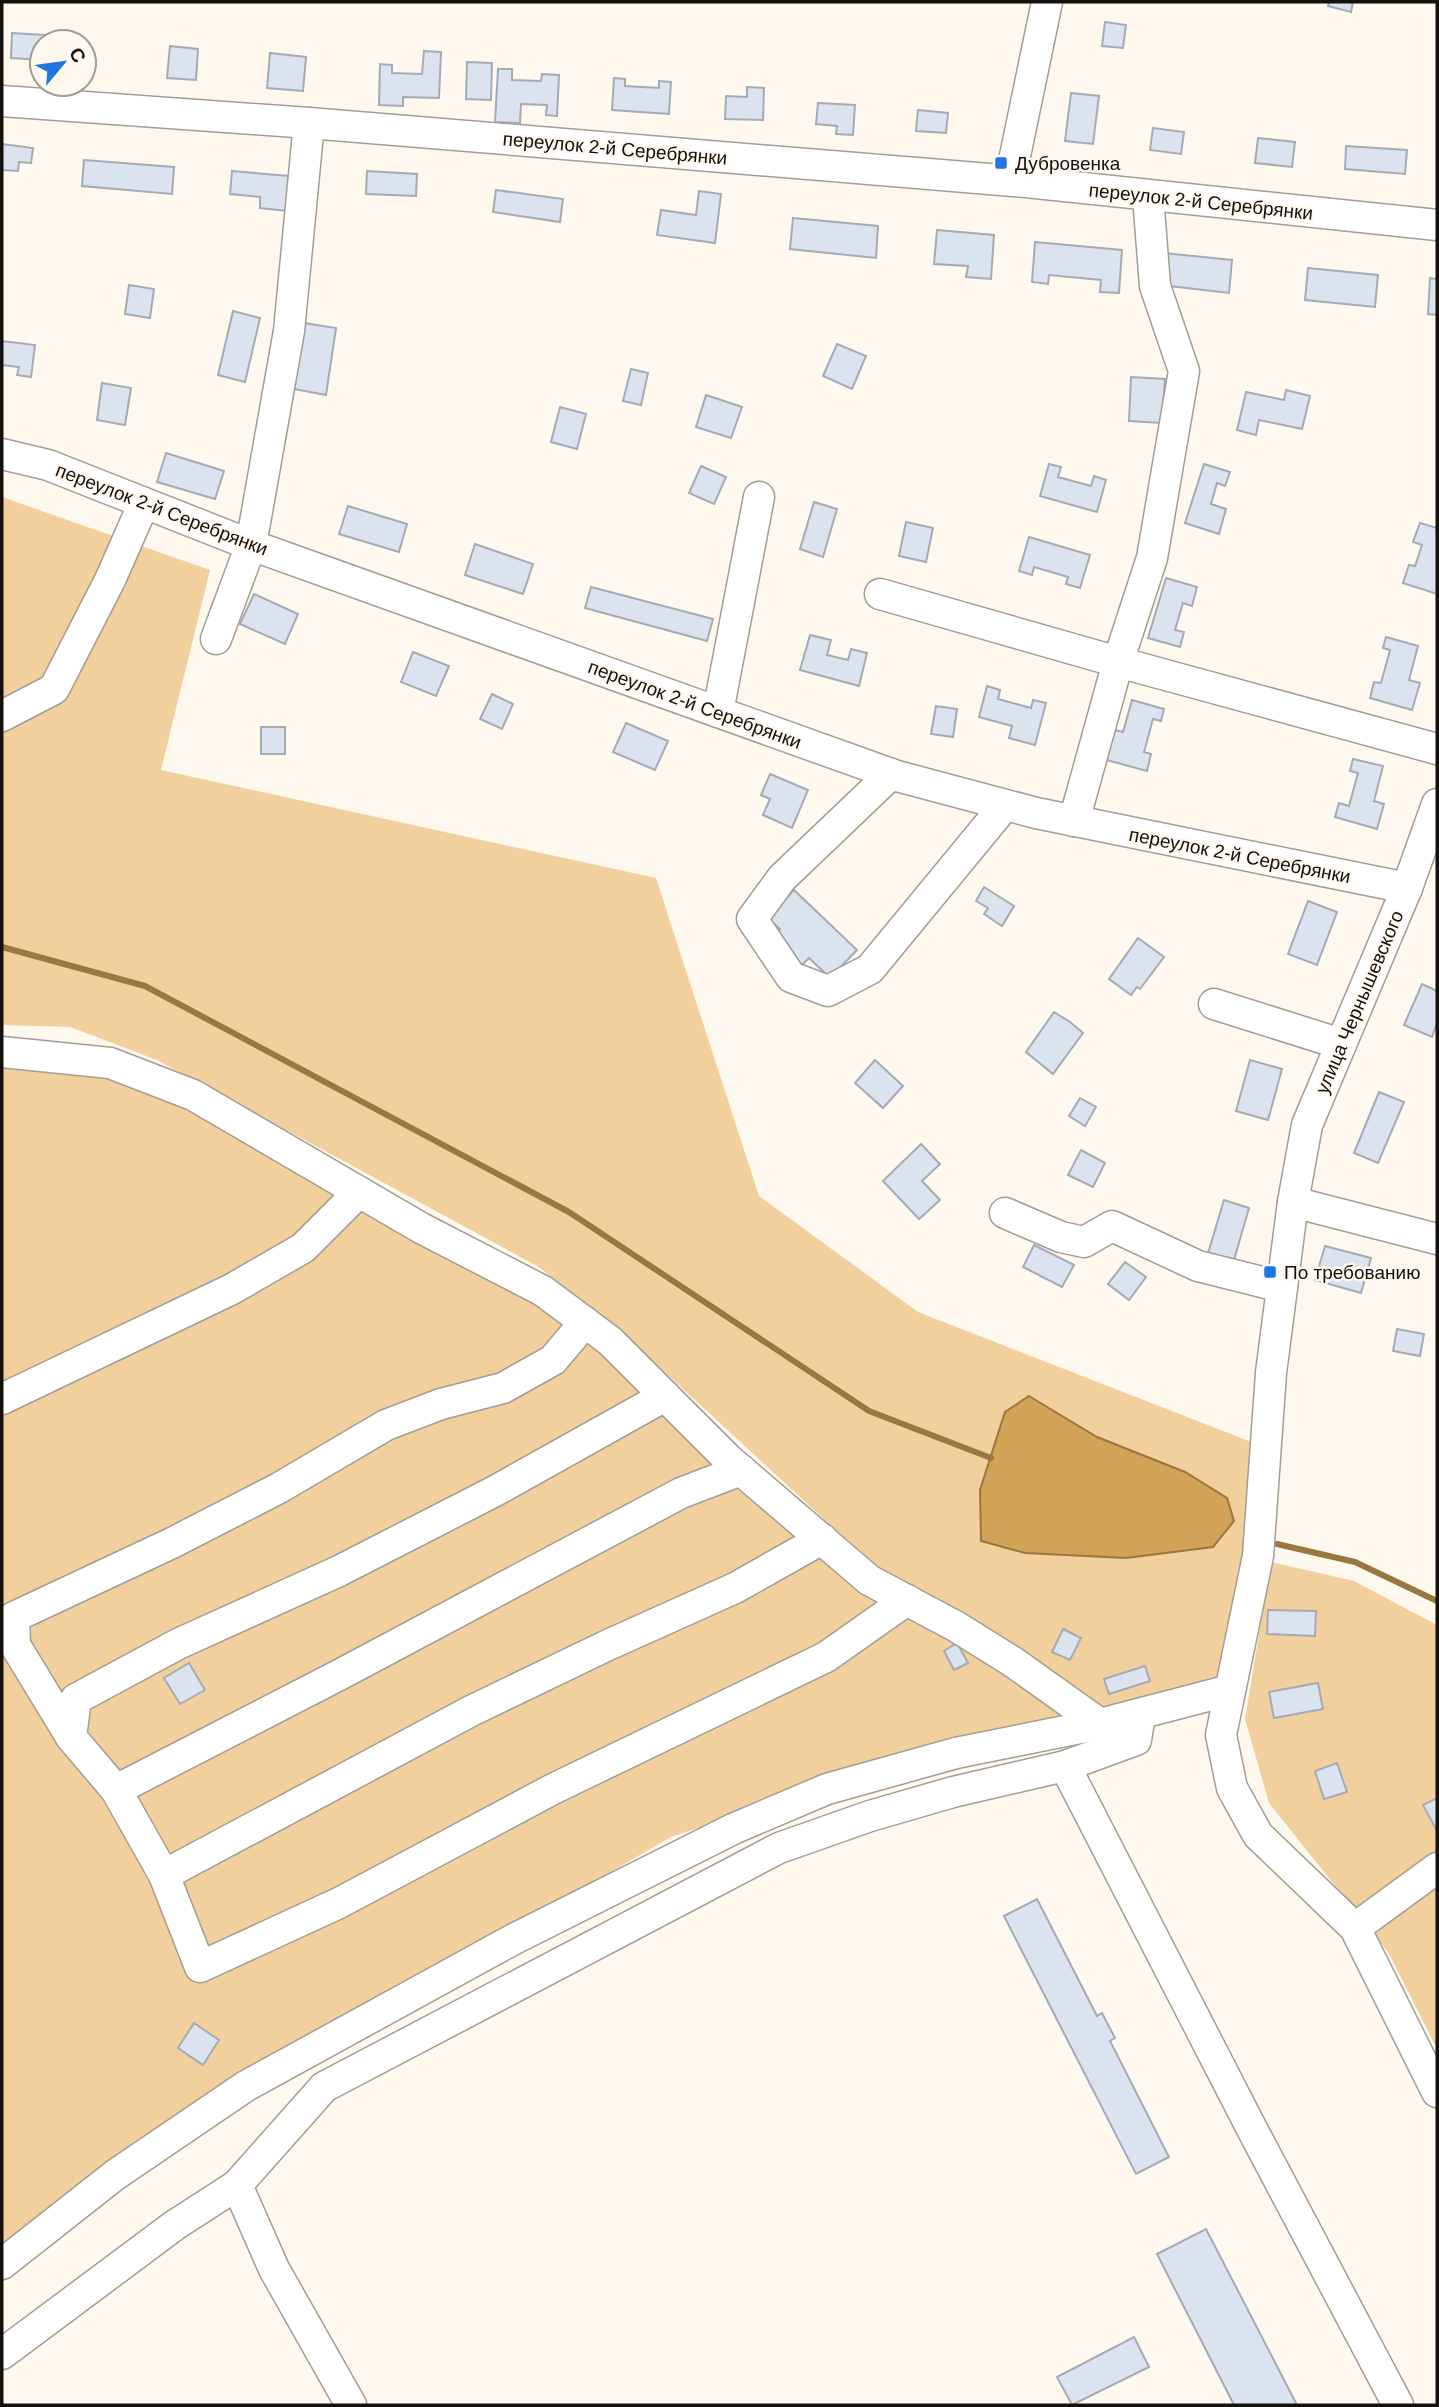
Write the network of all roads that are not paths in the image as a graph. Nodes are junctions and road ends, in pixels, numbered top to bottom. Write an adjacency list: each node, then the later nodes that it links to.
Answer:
1 (1047, 2): 4 (street)
2 (2, 101): 3 (street, переулок 2-й Серебрянки)
3 (309, 123): 4 (street, переулок 2-й Серебрянки); 10 (street)
4 (1010, 180): 5 (street, переулок 2-й Серебрянки)
5 (1147, 195): 6 (street, переулок 2-й Серебрянки); 13 (street)
6 (1437, 225)
7 (2, 454): 9 (street, переулок 2-й Серебрянки)
8 (759, 497): 14 (street)
9 (144, 503): 10 (street, переулок 2-й Серебрянки); 15 (street)
10 (251, 545): 12 (street); 14 (street, переулок 2-й Серебрянки)
11 (880, 594): 13 (street)
12 (216, 639)
13 (1118, 663): 16 (street); 20 (street)
14 (719, 712): 17 (street, переулок 2-й Серебрянки)
15 (2, 716)
16 (1437, 749)
17 (891, 774): 19 (street, переулок 2-й Серебрянки); 19 (street)
18 (1437, 804): 21 (street, улица Чернышевского)
19 (1005, 805): 20 (street, переулок 2-й Серебрянки)
20 (1074, 821): 21 (street, переулок 2-й Серебрянки)
21 (1407, 888): 23 (street, улица Чернышевского)
22 (1214, 1004): 23 (street)
23 (1341, 1044): 26 (street, улица Чернышевского)
24 (2, 1052): 25 (street)
25 (359, 1192): 30 (street); 32 (street)
26 (1293, 1202): 28 (street); 29 (street, улица Чернышевского)
27 (1005, 1213): 29 (street)
28 (1437, 1240)
29 (1282, 1287): 36 (street, улица Чернышевского)
30 (585, 1322): 31 (street); 39 (street)
31 (665, 1396): 33 (street); 39 (street)
32 (2, 1399)
33 (741, 1470): 34 (street); 41 (street)
34 (822, 1539): 35 (street); 43 (street)
35 (907, 1600): 38 (street); 43 (street)
36 (1230, 1690): 37 (street); 44 (street, улица Чернышевского)
37 (1140, 1714): 38 (street); 40 (street)
38 (1100, 1724): 47 (street)
39 (71, 1737): 41 (street)
40 (1065, 1766): 46 (street); 50 (street)
41 (116, 1790): 43 (street)
42 (1437, 1868): 44 (street)
43 (164, 1875)
44 (1355, 1928): 45 (street, улица Чернышевского)
45 (1437, 2092)
46 (237, 2185): 48 (street); 49 (street)
47 (6, 2253)
48 (2, 2354)
49 (351, 2405)
50 (1398, 2405)

